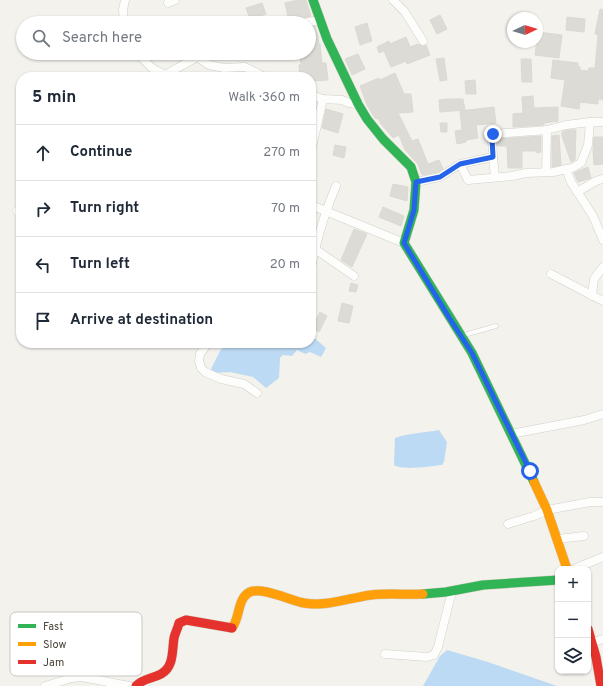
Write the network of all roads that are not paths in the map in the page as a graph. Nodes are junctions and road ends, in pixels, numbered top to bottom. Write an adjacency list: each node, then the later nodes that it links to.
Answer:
1 (125, 0): 4 (street)
2 (313, 0): 5 (street)
3 (393, 0): 7 (street)
4 (123, 16)
5 (319, 20): 6 (street); 16 (street)
6 (316, 21)
7 (424, 42)
8 (144, 60): 11 (street)
9 (190, 60): 12 (street)
10 (204, 60): 13 (street)
11 (159, 72)
12 (170, 72)
13 (255, 72)
14 (316, 97): 15 (street)
15 (323, 99): 16 (street); 19 (street)
16 (358, 104): 27 (street)
17 (590, 122): 18 (street); 20 (street); 23 (street)
18 (603, 122)
19 (316, 129)
20 (547, 130): 21 (street); 24 (street)
21 (493, 157): 22 (street); 25 (street)
22 (460, 164): 25 (street); 27 (street)
23 (566, 170): 24 (street); 29 (street)
24 (546, 172): 25 (street)
25 (495, 177)
26 (602, 179): 29 (street)
27 (416, 182): 33 (street)
28 (336, 186): 31 (street)
29 (577, 192): 32 (street)
30 (316, 207): 31 (street)
31 (326, 211): 33 (street); 34 (street)
32 (603, 240)
33 (404, 243): 42 (street)
34 (316, 244)
35 (316, 250): 38 (street)
36 (603, 267): 39 (street)
37 (550, 274): 39 (street)
38 (354, 276)
39 (592, 296): 40 (street)
40 (603, 301)
41 (496, 326): 42 (lane)
42 (461, 336): 46 (street)
43 (204, 348): 44 (street)
44 (257, 393)
45 (603, 414): 46 (street)
46 (511, 434): 48 (street)
47 (603, 502): 48 (street)
48 (547, 510): 49 (street); 51 (street)
49 (508, 524)
50 (584, 536): 51 (street)
51 (558, 539): 53 (street)
52 (603, 557): 54 (street)
53 (566, 566)
54 (581, 566)
55 (555, 580): 56 (street)
56 (452, 591): 60 (street); 64 (street)
57 (591, 638): 59 (street)
58 (603, 639): 59 (street)
59 (592, 642): 65 (street)
60 (385, 654)
61 (56, 685): 62 (street); 63 (street)
62 (45, 686)
63 (129, 686)
64 (136, 686)
65 (601, 686)

